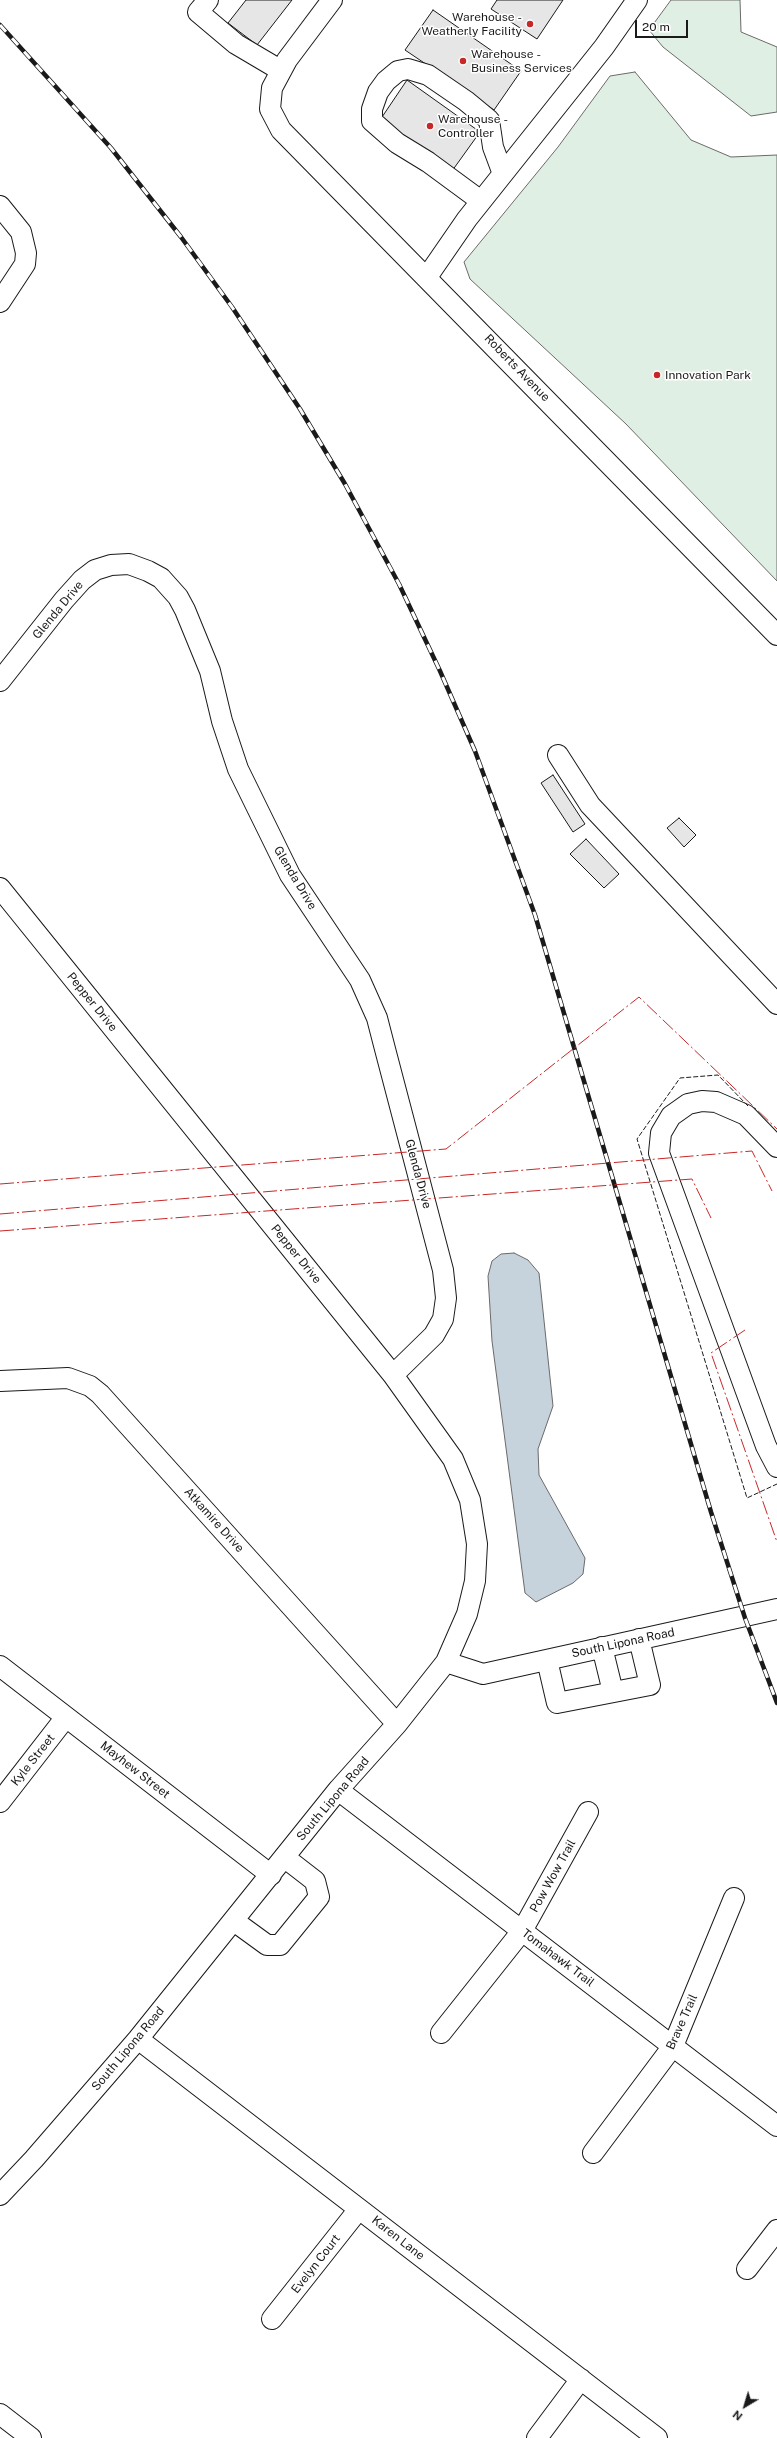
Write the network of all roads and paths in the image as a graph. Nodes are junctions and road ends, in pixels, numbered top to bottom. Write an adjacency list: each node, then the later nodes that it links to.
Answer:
1 (208, 0): 4 (street)
2 (332, 0): 4 (street)
3 (637, 0): 5 (street)
4 (280, 70): 8 (street, Roberts Avenue)
5 (503, 174): 6 (street); 6 (street)
6 (481, 201): 8 (street)
7 (0, 206): 9 (street)
8 (427, 277): 10 (street, Roberts Avenue)
9 (0, 302)
10 (777, 635)
11 (0, 681): 16 (street, Glenda Drive)
12 (558, 755): 14 (street)
13 (0, 888): 16 (street, Pepper Drive)
14 (777, 1004)
15 (777, 1147): 18 (street)
16 (393, 1375): 23 (street, Pepper Drive)
17 (0, 1381): 27 (street, Atkamire Drive)
18 (777, 1466)
19 (777, 1609): 20 (street, South Lipona Road)
20 (639, 1639): 21 (street, South Lipona Road); 25 (street)
21 (602, 1647): 22 (street, South Lipona Road); 25 (street)
22 (547, 1660): 23 (street, South Lipona Road); 25 (street)
23 (446, 1662): 27 (street, South Lipona Road)
24 (0, 1666): 26 (street, Mayhew Street)
25 (613, 1692)
26 (66, 1717): 29 (street, Kyle Street); 32 (street, Mayhew Street)
27 (397, 1724): 28 (street, South Lipona Road)
28 (338, 1790): 31 (street, South Lipona Road); 35 (street, Tomahawk Trail)
29 (0, 1802)
30 (588, 1812): 35 (street, Pow Wow Trail)
31 (284, 1857): 32 (street, South Lipona Road); 34 (street)
32 (271, 1875): 34 (street, South Lipona Road)
33 (734, 1898): 38 (street, Brave Trail)
34 (234, 1920): 37 (street, South Lipona Road)
35 (522, 1931): 36 (street, Pow Wow Trail); 38 (street, Tomahawk Trail)
36 (441, 2033)
37 (138, 2039): 41 (street, South Lipona Road); 42 (street, Karen Lane)
38 (673, 2046): 39 (street, Tomahawk Trail); 40 (street, Brave Trail)
39 (777, 2126)
40 (593, 2153)
41 (0, 2195)
42 (359, 2209): 45 (street, Evelyn Court); 46 (street, Karen Lane)
43 (777, 2230): 44 (street)
44 (747, 2269)
45 (272, 2319)
46 (581, 2380): 49 (street); 50 (street, Karen Lane)
47 (0, 2414): 48 (street)
48 (31, 2438)
49 (537, 2438)
50 (657, 2438)

